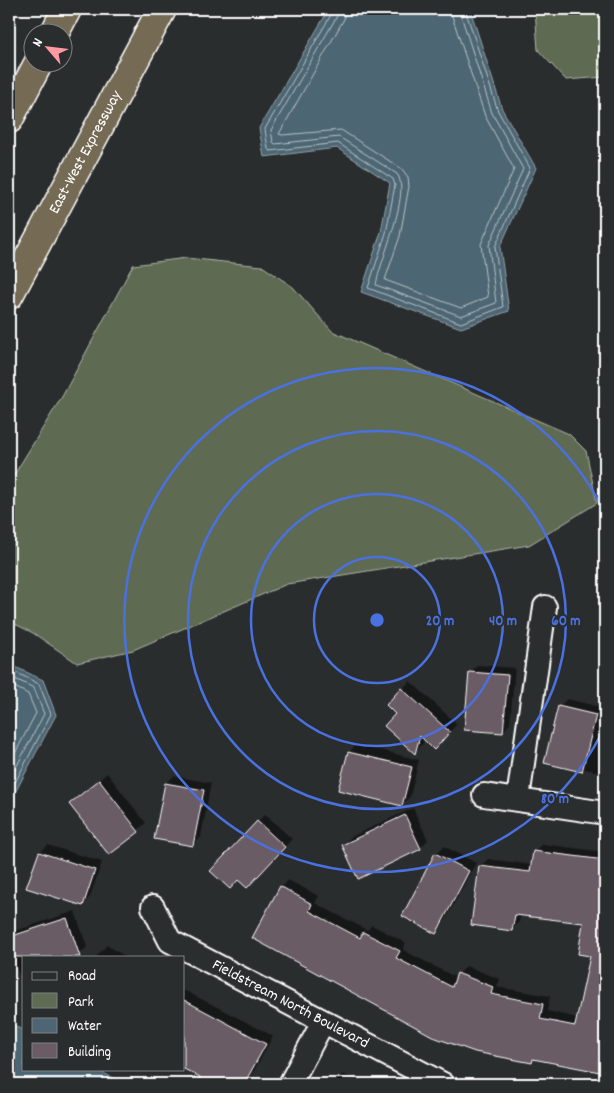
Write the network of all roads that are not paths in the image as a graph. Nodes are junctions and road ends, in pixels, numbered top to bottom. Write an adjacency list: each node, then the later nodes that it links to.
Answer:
1 (67, 9): 3 (highway)
2 (162, 9): 6 (highway, East-West Expressway)
3 (60, 22)
4 (34, 72): 5 (highway)
5 (9, 119)
6 (9, 294)
7 (545, 607): 9 (street)
8 (484, 795): 9 (street)
9 (518, 800): 10 (street)
10 (605, 813)
11 (153, 907): 12 (street, Fieldstream North Boulevard)
12 (323, 1022): 13 (street); 14 (street, Fieldstream North Boulevard)
13 (290, 1084)
14 (443, 1084)

